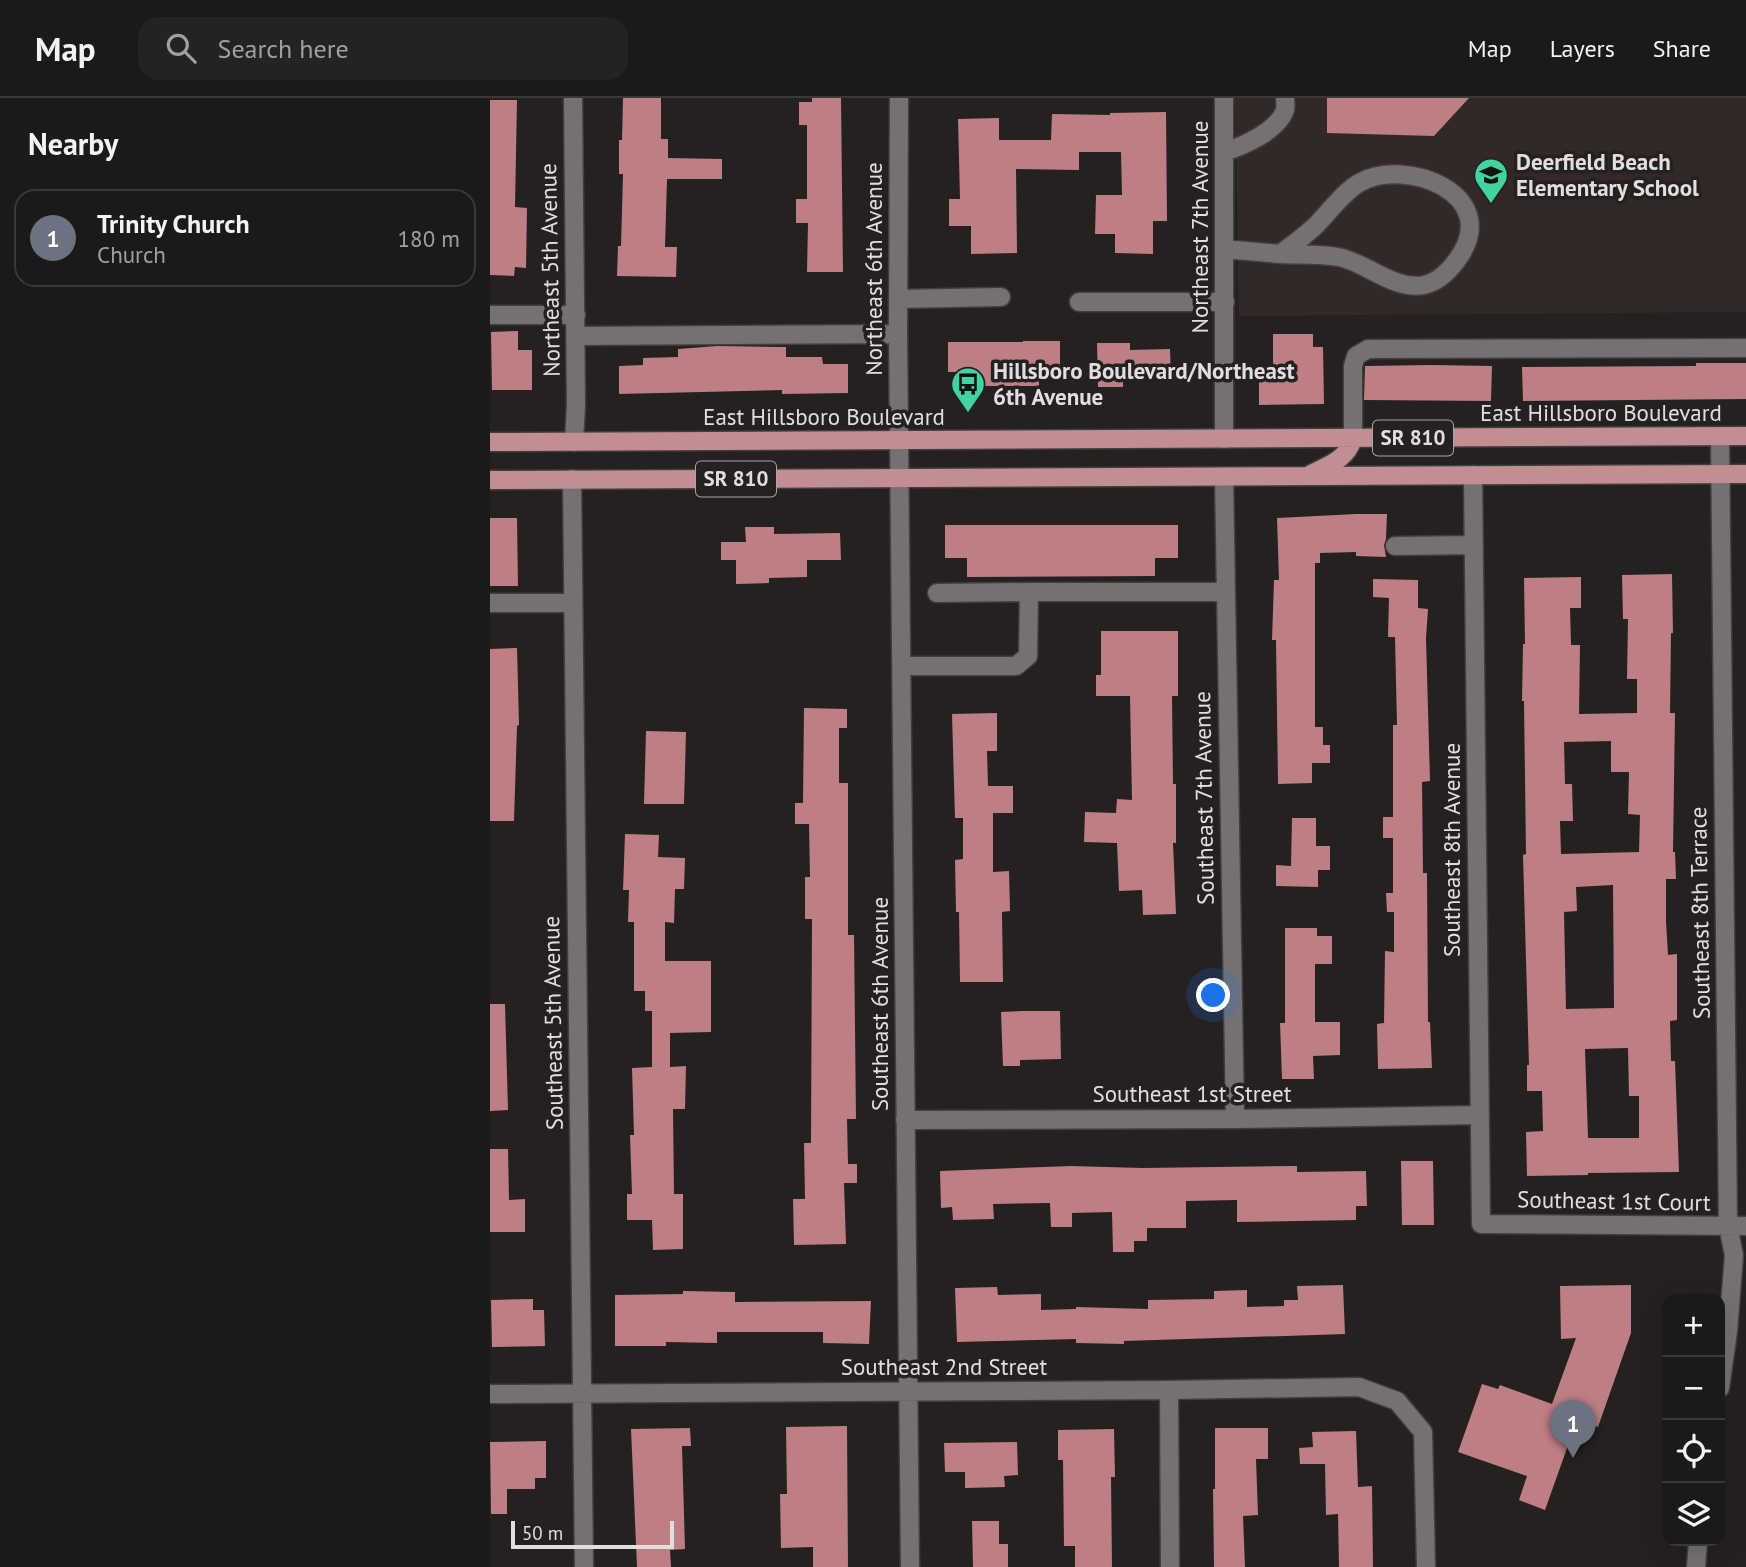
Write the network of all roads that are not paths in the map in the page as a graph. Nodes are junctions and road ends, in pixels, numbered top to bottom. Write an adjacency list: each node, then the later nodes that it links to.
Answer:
1 (573, 98): 13 (street, Northeast 5th Avenue)
2 (899, 98): 9 (street, Northeast 6th Avenue)
3 (1224, 98): 5 (street, Northeast 7th Avenue)
4 (1285, 98): 5 (street)
5 (1224, 152): 6 (street, Northeast 7th Avenue)
6 (1224, 249): 7 (street); 11 (street, Northeast 7th Avenue)
7 (1280, 254): 7 (street)
8 (1001, 297): 9 (street)
9 (898, 299): 14 (street, Northeast 6th Avenue)
10 (1079, 302): 11 (street)
11 (1224, 302): 19 (street, Northeast 7th Avenue)
12 (490, 315): 13 (street)
13 (576, 315): 15 (street, Northeast 5th Avenue)
14 (898, 334): 15 (street); 21 (street, Northeast 6th Avenue)
15 (576, 336): 23 (street, Northeast 5th Avenue)
16 (1746, 348): 20 (street)
17 (1720, 436): 18 (main road, East Hillsboro Boulevard / SR 810); 20 (main road, East Hillsboro Boulevard / SR 810); 24 (street, Southeast 8th Terrace)
18 (1746, 436)
19 (1224, 439): 20 (main road, East Hillsboro Boulevard / SR 810); 21 (main road, East Hillsboro Boulevard / SR 810)
20 (1353, 439): 27 (main road)
21 (900, 441): 23 (main road, East Hillsboro Boulevard / SR 810); 29 (street, Southeast 6th Avenue)
22 (490, 442): 23 (main road, East Hillsboro Boulevard / SR 810)
23 (574, 442)
24 (1720, 474): 25 (main road, SR 810); 26 (main road, SR 810); 44 (street, Southeast 8th Terrace)
25 (1746, 474)
26 (1473, 475): 27 (main road, SR 810); 32 (street, Southeast 8th Avenue)
27 (1308, 476): 28 (main road, SR 810)
28 (1224, 477): 29 (main road, SR 810); 36 (street, Southeast 7th Avenue)
29 (900, 478): 30 (main road, SR 810); 39 (street, Southeast 6th Avenue)
30 (572, 479): 31 (main road, SR 810); 38 (street, Southeast 5th Avenue)
31 (490, 480)
32 (1474, 545): 33 (street); 40 (street, Southeast 8th Avenue)
33 (1395, 546)
34 (937, 593): 35 (street)
35 (1029, 593): 36 (street); 39 (street)
36 (1225, 593): 41 (street, Southeast 7th Avenue)
37 (490, 603): 38 (street)
38 (573, 603): 49 (street, Southeast 5th Avenue)
39 (902, 666): 42 (street, Southeast 6th Avenue)
40 (1479, 1115): 41 (street, Southeast 1st Street); 43 (street, Southeast 8th Avenue)
41 (1235, 1119): 42 (street, Southeast 1st Street)
42 (905, 1120): 47 (street, Southeast 6th Avenue)
43 (1481, 1224): 44 (street, Southeast 1st Court)
44 (1728, 1226): 45 (street, Southeast 1st Court); 46 (street, Southeast 8th Terrace)
45 (1746, 1226)
46 (1723, 1357)
47 (909, 1391): 48 (street, Southeast 2nd Street); 49 (street, Southeast 2nd Street); 53 (street, Southeast 6th Avenue)
48 (1169, 1391): 54 (street); 55 (street, Southeast 2nd Street)
49 (582, 1393): 50 (street, Southeast 2nd Street); 52 (street, Southeast 5th Avenue)
50 (490, 1394)
51 (1698, 1546): 56 (street)
52 (584, 1567)
53 (910, 1567)
54 (1170, 1567)
55 (1426, 1567)
56 (1696, 1567)

